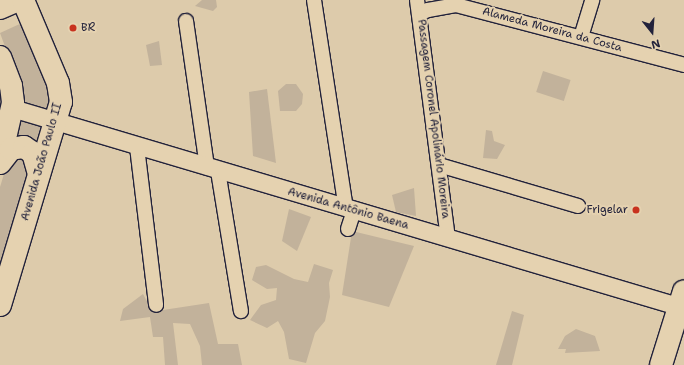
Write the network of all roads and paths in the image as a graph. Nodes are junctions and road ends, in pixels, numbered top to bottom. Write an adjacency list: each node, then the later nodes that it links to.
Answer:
1 (18, 0): 6 (main road)
2 (23, 0): 13 (main road, Avenida João Paulo II)
3 (314, 0): 20 (street)
4 (417, 0): 7 (street, Passagem Coronel Apolinário Moreira)
5 (592, 0): 9 (street)
6 (0, 8)
7 (419, 14): 9 (street, Alameda Moreira da Costa); 16 (street, Passagem Coronel Apolinário Moreira)
8 (186, 20): 17 (street)
9 (581, 37): 11 (street, Alameda Moreira da Costa)
10 (0, 57): 12 (main road)
11 (684, 65)
12 (12, 108): 13 (street, Avenida Antônio Baena); 15 (main road)
13 (56, 122): 14 (street, Avenida Antônio Baena); 18 (main road, Avenida João Paulo II)
14 (137, 146): 17 (street, Avenida Antônio Baena); 25 (street)
15 (0, 161): 18 (main road)
16 (439, 165): 19 (street); 22 (street, Passagem Coronel Apolinário Moreira)
17 (212, 169): 20 (street, Avenida Antônio Baena); 26 (street)
18 (39, 174): 24 (main road, Avenida João Paulo II)
19 (578, 206)
20 (350, 209): 21 (street); 22 (street, Avenida Antônio Baena)
21 (348, 229)
22 (448, 239): 23 (street, Avenida Antônio Baena)
23 (682, 302): 27 (main road)
24 (0, 305)
25 (156, 306)
26 (241, 311)
27 (661, 365)

